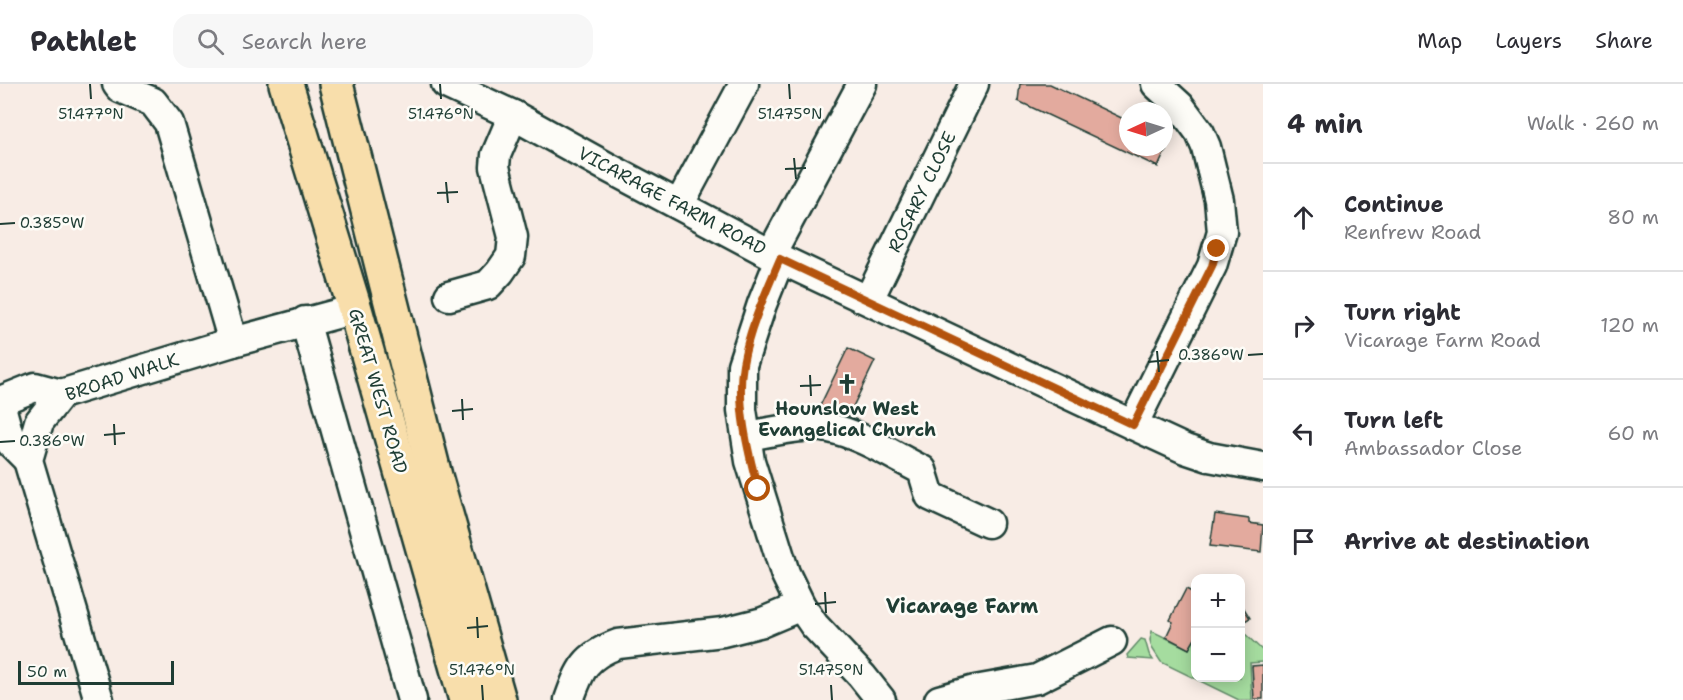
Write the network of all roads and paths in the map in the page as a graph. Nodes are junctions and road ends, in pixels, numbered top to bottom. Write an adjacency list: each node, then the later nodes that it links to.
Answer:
1 (117, 84): 16 (street)
2 (286, 84): 14 (highway, GREAT WEST ROAD)
3 (336, 84): 29 (highway, GREAT WEST ROAD)
4 (446, 84): 9 (street, VICARAGE FARM ROAD)
5 (744, 84): 10 (street)
6 (862, 84): 11 (street)
7 (974, 84): 13 (street, ROSARY CLOSE)
8 (1156, 84): 19 (street)
9 (513, 115): 10 (street, VICARAGE FARM ROAD); 12 (street)
10 (680, 205): 11 (street, VICARAGE FARM ROAD)
11 (776, 256): 13 (street, VICARAGE FARM ROAD); 20 (street)
12 (449, 296)
13 (869, 299): 19 (street, VICARAGE FARM ROAD)
14 (355, 309): 15 (street, BROAD WALK); 28 (highway, GREAT WEST ROAD)
15 (305, 321): 16 (street, BROAD WALK); 27 (street)
16 (233, 342): 17 (street, BROAD WALK)
17 (61, 394): 18 (street); 21 (street, BROAD WALK)
18 (0, 402): 21 (street)
19 (1133, 425): 22 (street, VICARAGE FARM ROAD)
20 (747, 436): 23 (street); 24 (street)
21 (28, 460): 26 (street)
22 (1263, 467)
23 (988, 523)
24 (801, 606): 30 (street); 31 (street)
25 (1112, 641): 32 (street)
26 (99, 700)
27 (412, 700)
28 (466, 700)
29 (499, 700)
30 (569, 700)
31 (881, 700)
32 (939, 700)

